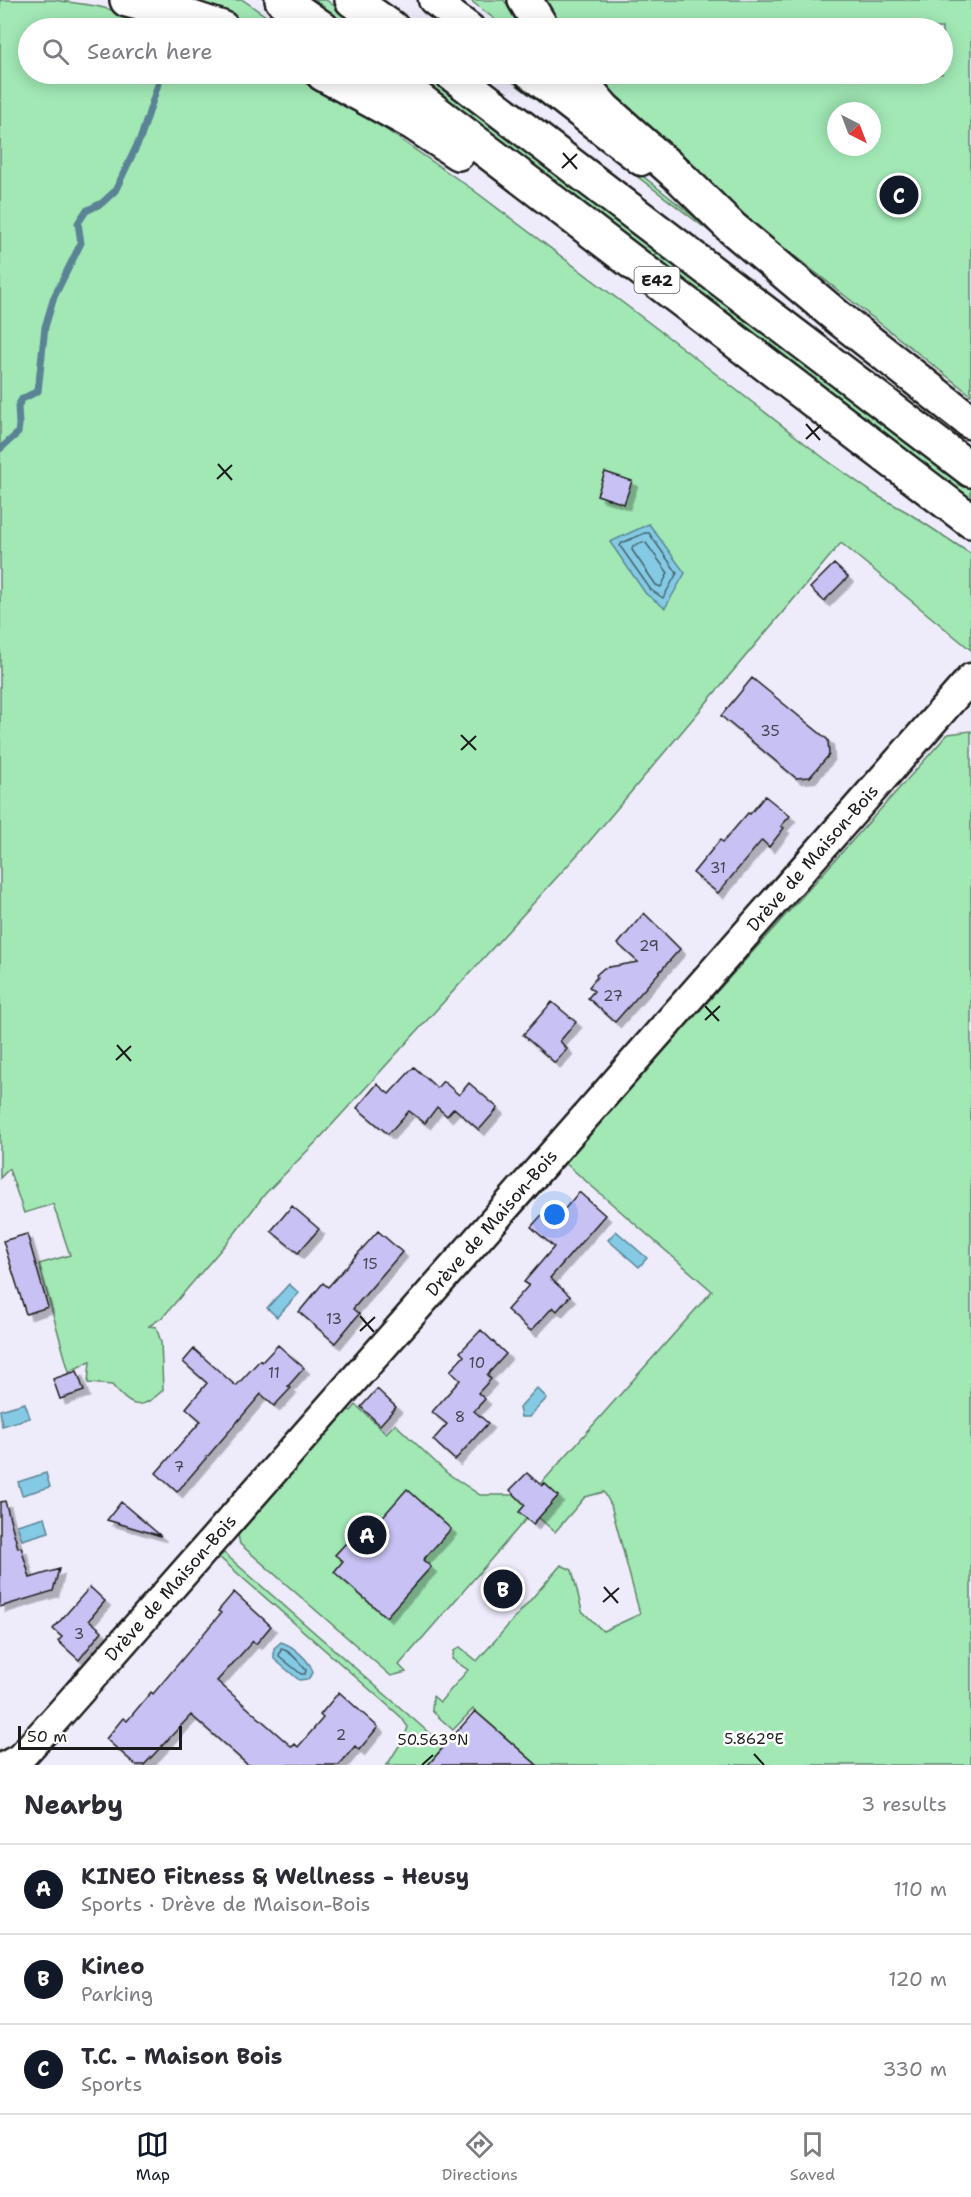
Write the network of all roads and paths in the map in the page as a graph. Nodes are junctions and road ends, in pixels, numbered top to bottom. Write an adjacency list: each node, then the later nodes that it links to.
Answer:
1 (127, 0): 6 (highway)
2 (282, 0): 7 (highway)
3 (352, 0): 8 (highway)
4 (433, 0): 9 (street)
5 (525, 0): 10 (highway)
6 (192, 18)
7 (308, 18)
8 (378, 18)
9 (457, 18)
10 (536, 18)
11 (341, 84): 19 (highway)
12 (399, 84): 19 (highway, E42)
13 (465, 84): 18 (highway, E42)
14 (541, 84): 16 (street)
15 (582, 84): 16 (highway)
16 (732, 228): 17 (highway)
17 (960, 412)
18 (971, 470)
19 (928, 488): 20 (highway, E42)
20 (971, 521)
21 (966, 694): 22 (street, Drève de Maison-Bois)
22 (7, 1765)

